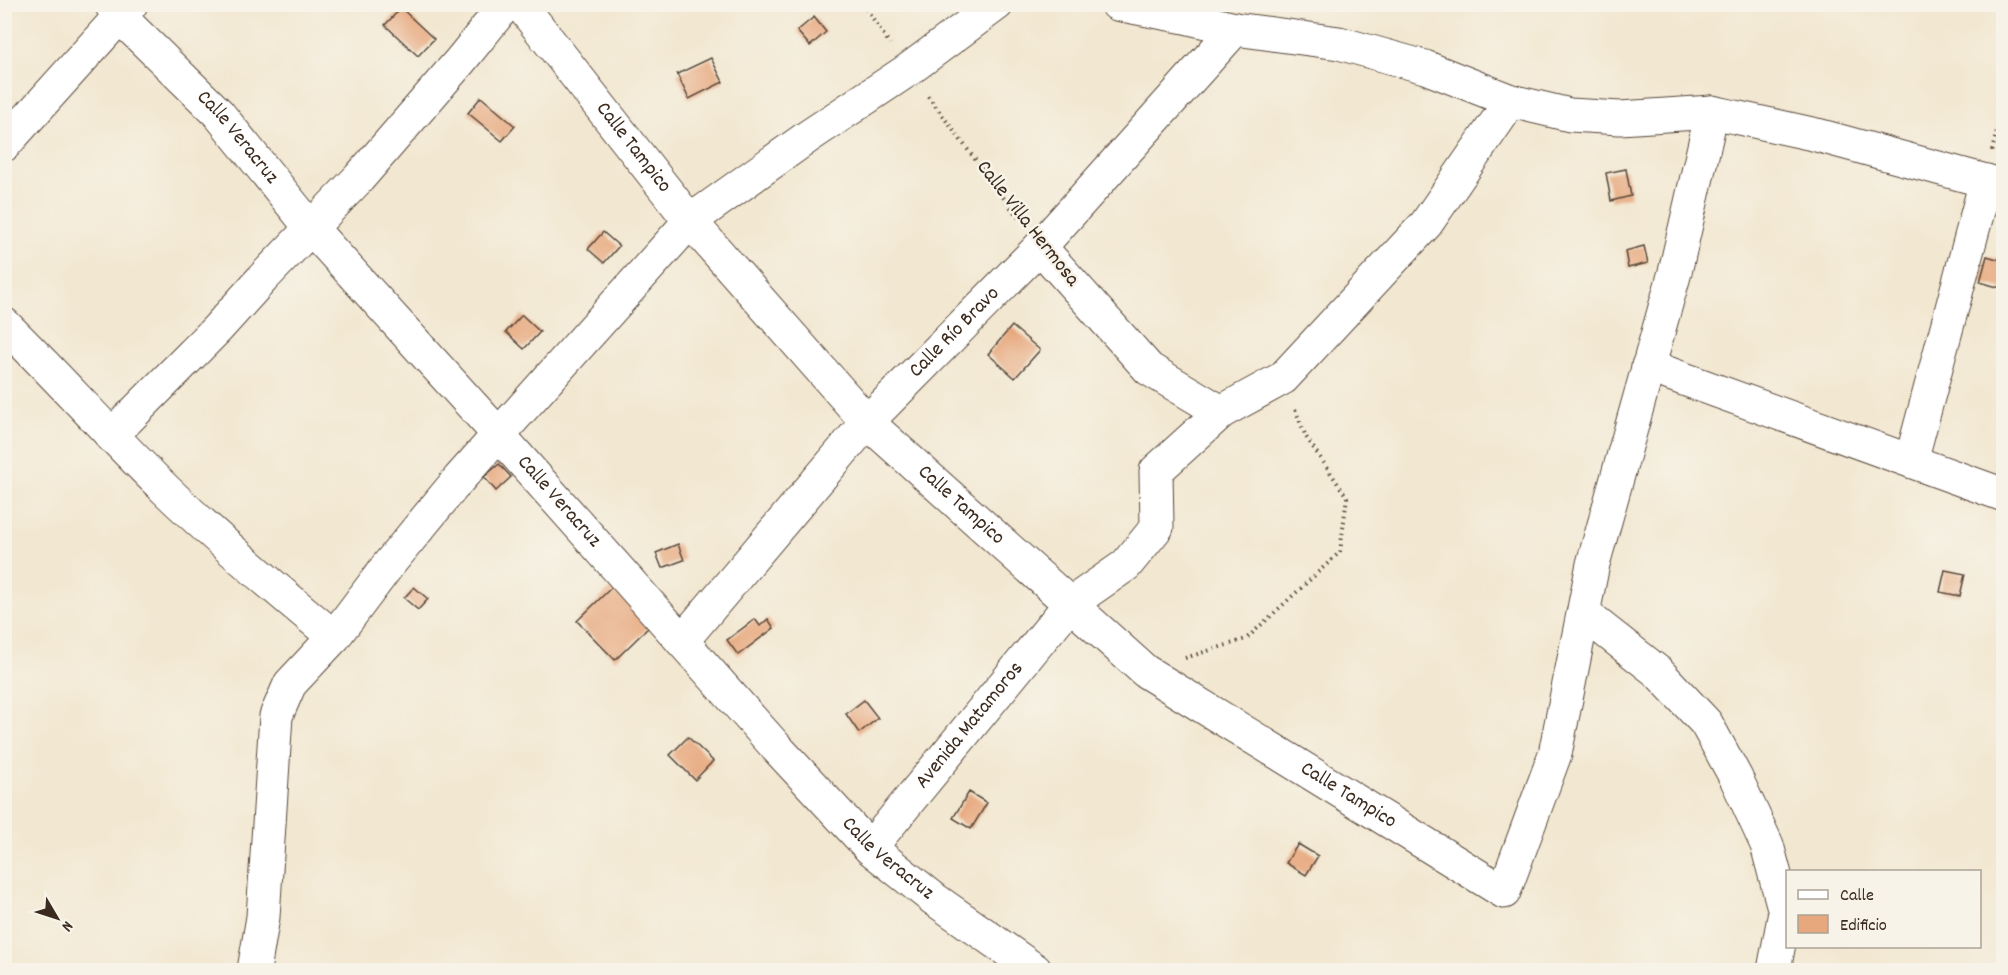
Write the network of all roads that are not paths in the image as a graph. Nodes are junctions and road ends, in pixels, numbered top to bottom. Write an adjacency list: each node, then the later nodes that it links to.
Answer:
1 (506, 4): 12 (street)
2 (520, 4): 11 (street, Calle Tampico)
3 (997, 4): 11 (street)
4 (1118, 4): 6 (street)
5 (121, 9): 9 (street); 12 (street, Calle Veracruz)
6 (1235, 29): 7 (street); 13 (street, Calle Río Bravo)
7 (1510, 100): 8 (street); 16 (street, Avenida Matamoros)
8 (1712, 112): 10 (street); 15 (street)
9 (4, 145)
10 (1995, 184): 20 (street)
11 (690, 221): 17 (street, Calle Tampico); 18 (street)
12 (311, 228): 18 (street, Calle Veracruz); 19 (street)
13 (1040, 247): 16 (street, Calle Villa Hermosa); 17 (street, Calle Río Bravo)
14 (4, 324): 19 (street)
15 (1648, 366): 20 (street); 23 (street)
16 (1221, 412): 22 (street, Avenida Matamoros)
17 (867, 422): 22 (street, Calle Tampico); 25 (street, Calle Río Bravo)
18 (498, 434): 24 (street); 25 (street, Calle Veracruz)
19 (111, 436): 24 (street)
20 (1911, 461): 21 (street)
21 (2004, 495)
22 (1070, 604): 23 (street, Calle Tampico); 26 (street, Avenida Matamoros)
23 (1584, 614): 29 (street)
24 (334, 637): 27 (street)
25 (682, 641): 26 (street, Calle Veracruz)
26 (870, 848): 28 (street, Calle Veracruz)
27 (254, 970)
28 (1035, 970)
29 (1774, 970)

